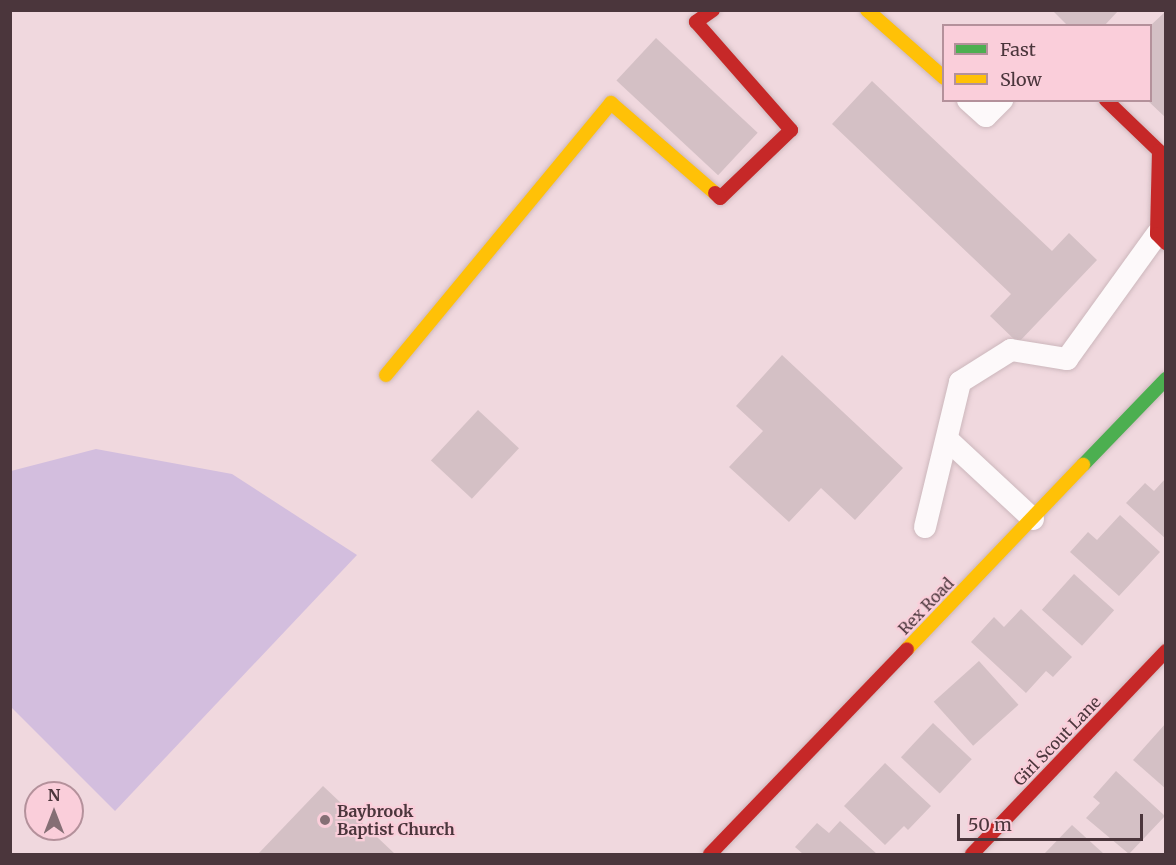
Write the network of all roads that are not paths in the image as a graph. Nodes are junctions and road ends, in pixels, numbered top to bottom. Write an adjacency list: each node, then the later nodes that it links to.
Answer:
1 (713, 10): 8 (street)
2 (867, 10): 3 (street)
3 (942, 76)
4 (970, 102): 5 (street)
5 (1000, 102)
6 (1108, 102): 7 (street)
7 (1161, 238): 10 (street)
8 (386, 375)
9 (1166, 379): 11 (street, Rex Road)
10 (948, 440): 11 (street); 12 (street)
11 (1033, 519): 14 (street, Rex Road)
12 (925, 527)
13 (1166, 651): 15 (street, Girl Scout Lane)
14 (710, 855)
15 (972, 855)

